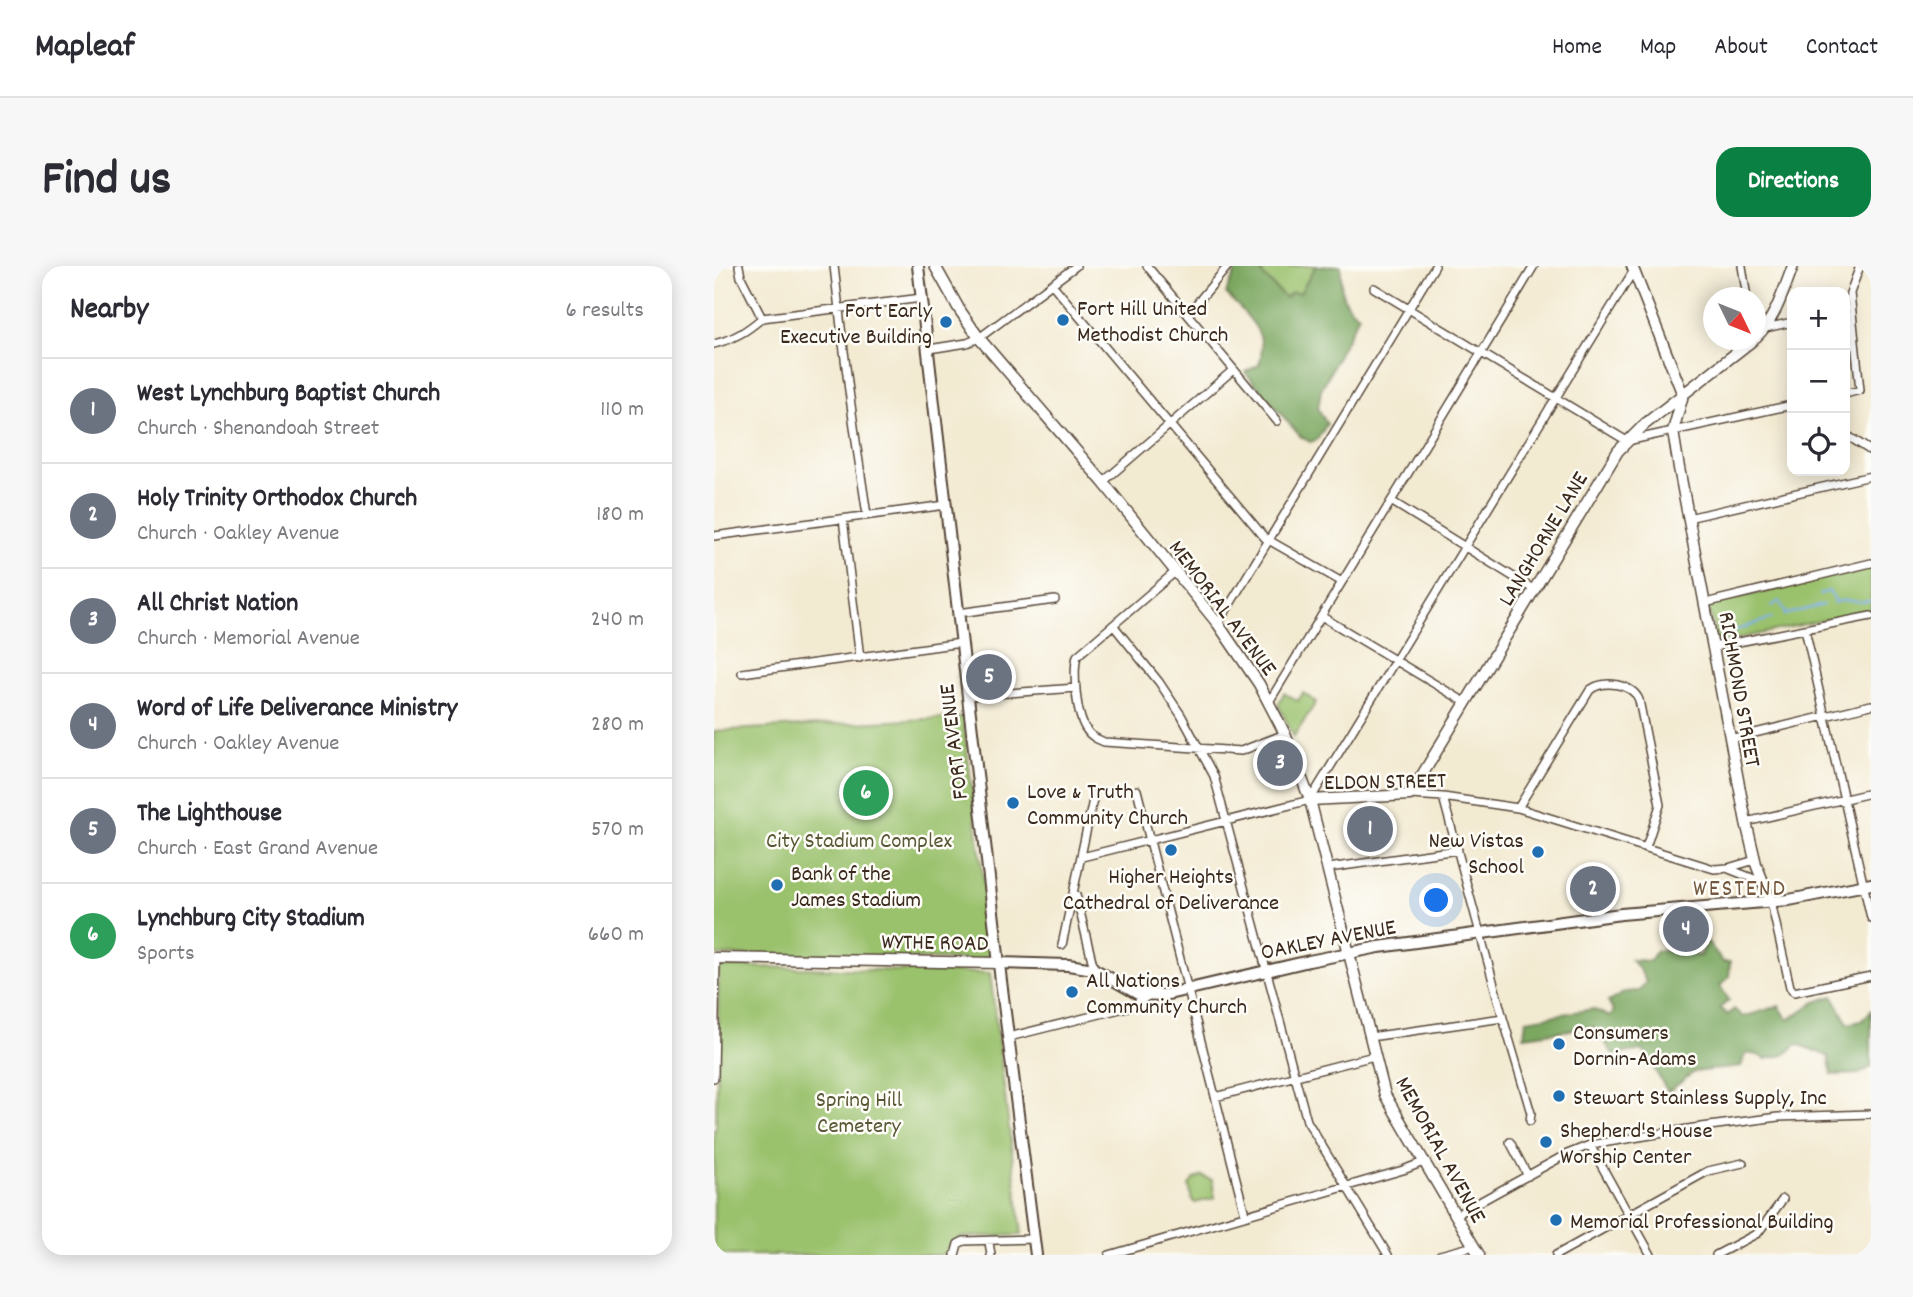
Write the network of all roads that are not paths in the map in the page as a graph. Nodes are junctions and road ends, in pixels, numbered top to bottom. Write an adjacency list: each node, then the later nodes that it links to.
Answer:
1 (739, 266): 22 (street)
2 (834, 266): 19 (street)
3 (918, 266): 18 (main road, FORT AVENUE)
4 (935, 266): 26 (street, MEMORIAL AVENUE)
5 (1076, 266): 14 (street)
6 (1147, 266): 21 (street)
7 (1228, 266): 21 (street)
8 (1435, 266): 20 (street)
9 (1534, 266): 30 (street)
10 (1742, 266): 15 (street)
11 (1793, 266): 25 (street)
12 (1860, 266): 17 (street)
13 (1633, 268): 33 (street); 34 (street)
14 (1052, 284): 26 (street); 37 (street)
15 (1745, 287)
16 (1374, 288): 20 (street)
17 (1850, 293)
18 (922, 298): 19 (street); 28 (main road, FORT AVENUE)
19 (839, 308): 22 (street); 46 (street)
20 (1410, 308): 30 (street); 50 (street)
21 (1188, 314): 31 (street)
22 (762, 318): 27 (street)
23 (1787, 323): 25 (street)
24 (1850, 323): 32 (street)
25 (1766, 328)
26 (979, 338): 28 (street); 43 (street, MEMORIAL AVENUE)
27 (714, 344)
28 (929, 349): 45 (main road, FORT AVENUE)
29 (1739, 350): 33 (street, LANGHORNE LANE)
30 (1482, 352): 34 (street); 44 (street)
31 (1233, 370): 36 (street); 37 (street)
32 (1850, 393)
33 (1683, 395): 38 (street, RICHMOND STREET); 40 (street, LANGHORNE LANE)
34 (1556, 397): 40 (street); 51 (street)
35 (1787, 406): 38 (street)
36 (1277, 421)
37 (1171, 423): 43 (street); 50 (street)
38 (1673, 431): 40 (street); 47 (street, RICHMOND STREET)
39 (1850, 437): 41 (street)
40 (1627, 441): 55 (street, LANGHORNE LANE)
41 (1871, 451)
42 (1871, 476): 47 (street)
43 (1103, 482): 53 (street, MEMORIAL AVENUE)
44 (1391, 500): 51 (street); 54 (street)
45 (946, 505): 46 (street); 58 (main road, FORT AVENUE)
46 (867, 515): 48 (street)
47 (1688, 518): 57 (street, RICHMOND STREET)
48 (843, 519): 49 (street); 66 (street)
49 (714, 536)
50 (1269, 540): 54 (street); 61 (street)
51 (1464, 546): 55 (street); 67 (street)
52 (1871, 562): 57 (street)
53 (1175, 572): 61 (street, MEMORIAL AVENUE); 62 (street)
54 (1342, 582): 59 (street)
55 (1534, 589): 72 (street, LANGHORNE LANE)
56 (1055, 600): 58 (street)
57 (1705, 603): 65 (street, RICHMOND STREET)
58 (958, 612): 64 (main road, FORT AVENUE)
59 (1321, 616): 67 (street); 71 (street)
60 (1871, 616): 63 (street)
61 (1218, 624): 71 (street, MEMORIAL AVENUE)
62 (1113, 625): 69 (street); 77 (street)
63 (1805, 629): 65 (street); 74 (street)
64 (961, 643): 66 (street); 70 (main road, FORT AVENUE)
65 (1713, 647): 76 (street, RICHMOND STREET)
66 (860, 657): 68 (street)
67 (1395, 660): 72 (street); 84 (street)
68 (742, 673)
69 (1076, 688): 70 (street); 77 (street)
70 (968, 696): 104 (main road, FORT AVENUE)
71 (1269, 702): 75 (street, MEMORIAL AVENUE)
72 (1465, 702): 81 (street, LANGHORNE LANE)
73 (1871, 705): 74 (street)
74 (1825, 716): 76 (street); 83 (street)
75 (1285, 734): 77 (street); 84 (street, MEMORIAL AVENUE)
76 (1730, 739): 87 (street, RICHMOND STREET)
77 (1200, 749): 86 (street)
78 (1137, 790): 88 (street)
79 (1871, 793): 83 (street)
80 (1094, 795): 91 (street)
81 (1410, 795): 82 (street, ELDON STREET); 84 (street, ELDON STREET)
82 (1443, 797): 85 (street, ELDON STREET); 90 (street)
83 (1844, 799): 87 (street); 96 (street)
84 (1310, 800): 86 (street, ELDON STREET); 93 (street, MEMORIAL AVENUE)
85 (1518, 808): 89 (street, ELDON STREET); 89 (street)
86 (1228, 820): 88 (street, ELDON STREET); 106 (street)
87 (1746, 822): 92 (street, RICHMOND STREET)
88 (1150, 840): 91 (street, ELDON STREET); 108 (street)
89 (1646, 847): 94 (street, ELDON STREET)
90 (1458, 850): 93 (street); 100 (street)
91 (1082, 857): 97 (street)
92 (1755, 860): 94 (street, ELDON STREET); 95 (street, RICHMOND STREET)
93 (1328, 868): 102 (street, MEMORIAL AVENUE)
94 (1728, 868): 95 (street, ELDON STREET)
95 (1762, 882): 98 (street, RICHMOND STREET)
96 (1868, 885): 98 (main road, OAKLEY AVENUE); 99 (street)
97 (1075, 892): 101 (street); 105 (street)
98 (1771, 902): 100 (main road, OAKLEY AVENUE); 107 (street, RICHMOND STREET)
99 (1871, 918)
100 (1481, 934): 102 (main road, OAKLEY AVENUE); 110 (street)
101 (1062, 945)
102 (1348, 952): 106 (main road, OAKLEY AVENUE); 112 (street, MEMORIAL AVENUE)
103 (715, 958): 104 (street, WYTHE ROAD); 113 (street)
104 (1000, 963): 105 (main road, WYTHE ROAD); 111 (main road, FORT AVENUE)
105 (1094, 970): 109 (main road, WYTHE ROAD)
106 (1268, 971): 108 (main road, OAKLEY AVENUE); 115 (street)
107 (1871, 975)
108 (1188, 991): 109 (main road, OAKLEY AVENUE); 117 (street)
109 (1148, 996): 111 (street, OAKLEY AVENUE)
110 (1503, 1018): 112 (street); 119 (street)
111 (1009, 1037): 130 (main road, FORT AVENUE)
112 (1370, 1037): 114 (street, MEMORIAL AVENUE)
113 (714, 1048): 116 (street)
114 (1374, 1056): 115 (street); 122 (street, MEMORIAL AVENUE)
115 (1296, 1077): 117 (street); 125 (street)
116 (714, 1078)
117 (1215, 1097): 127 (street)
118 (1871, 1114): 121 (street)
119 (1531, 1121)
120 (1510, 1142): 124 (street)
121 (1590, 1146): 124 (street); 129 (street)
122 (1426, 1161): 125 (street); 128 (street, MEMORIAL AVENUE)
123 (1743, 1163): 129 (street)
124 (1528, 1176): 128 (street)
125 (1346, 1185): 127 (street); 137 (street)
126 (1783, 1199): 141 (street)
127 (1245, 1214): 136 (street)
128 (1456, 1215): 132 (street, MEMORIAL AVENUE)
129 (1630, 1216): 139 (street); 140 (street)
130 (1034, 1239): 131 (street); 135 (main road, FORT AVENUE)
131 (989, 1242): 133 (street); 134 (street)
132 (1477, 1250): 138 (street)
133 (955, 1255)
134 (991, 1255)
135 (1036, 1255)
136 (1109, 1255)
137 (1388, 1255)
138 (1440, 1255)
139 (1556, 1255)
140 (1651, 1255)
141 (1716, 1255)

